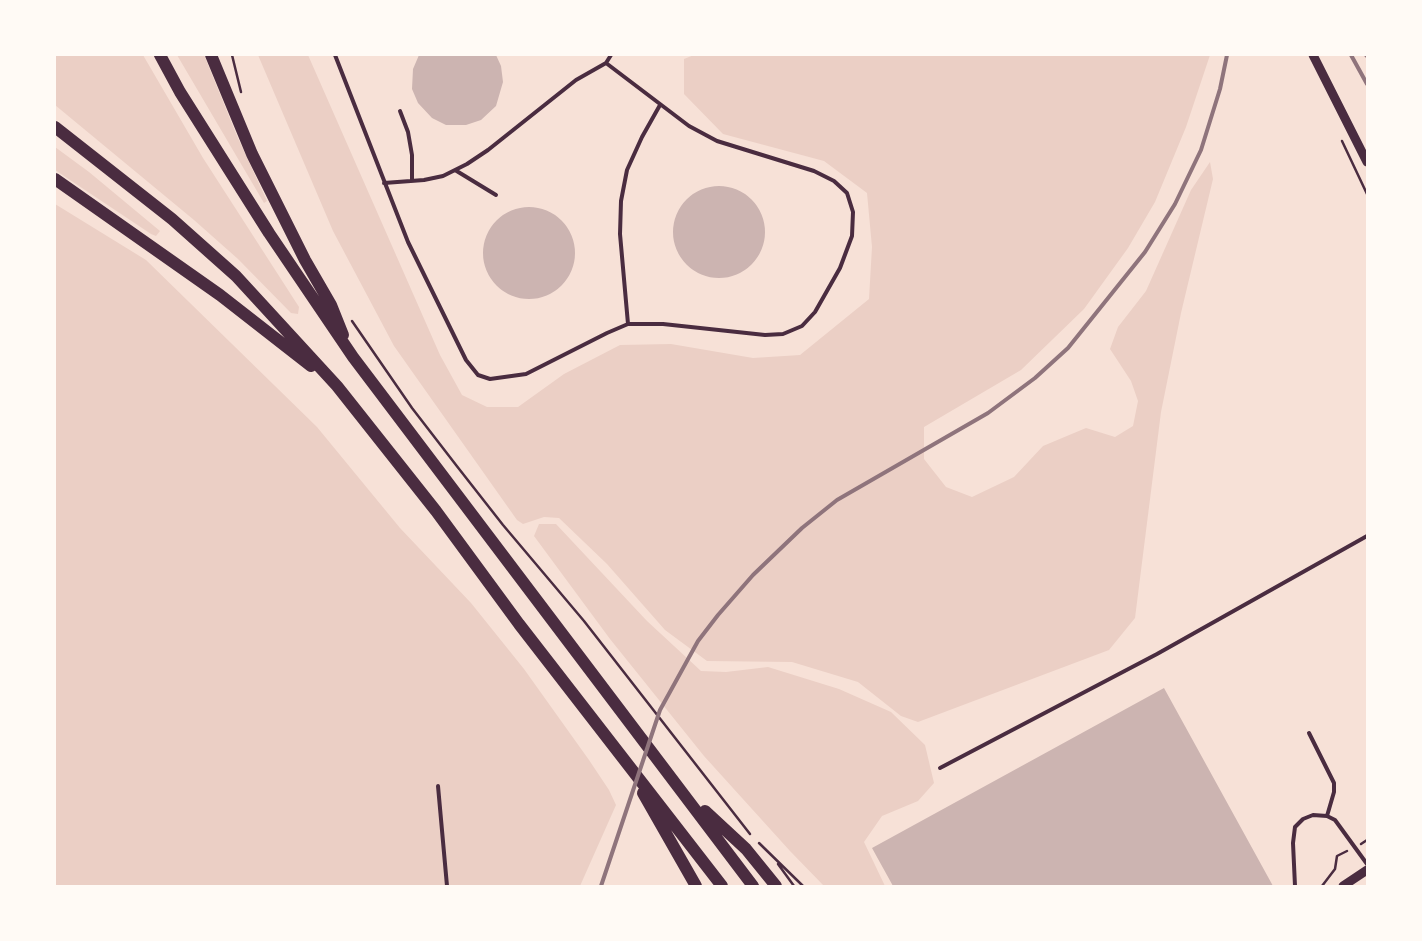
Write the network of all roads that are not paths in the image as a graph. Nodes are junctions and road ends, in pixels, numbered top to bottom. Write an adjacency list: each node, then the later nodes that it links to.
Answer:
1 (160, 55): 17 (main road)
2 (211, 55): 17 (main road)
3 (335, 55): 14 (lane)
4 (611, 55): 6 (lane)
5 (1312, 55): 10 (street)
6 (606, 63): 7 (lane); 11 (lane)
7 (660, 105): 16 (lane); 16 (lane)
8 (400, 111): 13 (lane)
9 (55, 127): 18 (main road)
10 (1367, 162)
11 (455, 170): 13 (lane); 15 (lane)
12 (55, 179): 18 (main road)
13 (412, 181): 14 (lane)
14 (384, 183): 16 (lane)
15 (496, 195)
16 (628, 324)
17 (353, 357): 22 (main road)
18 (337, 386): 24 (main road)
19 (1367, 536): 21 (lane)
20 (1309, 733): 25 (lane)
21 (940, 768)
22 (678, 785): 31 (main road); 32 (main road)
23 (438, 786): 28 (lane)
24 (658, 809): 29 (main road); 30 (main road)
25 (1327, 816): 26 (lane); 33 (lane)
26 (1367, 864)
27 (1367, 870): 34 (street)
28 (447, 886)
29 (696, 886)
30 (722, 886)
31 (753, 886)
32 (776, 886)
33 (1295, 886)
34 (1344, 886)

